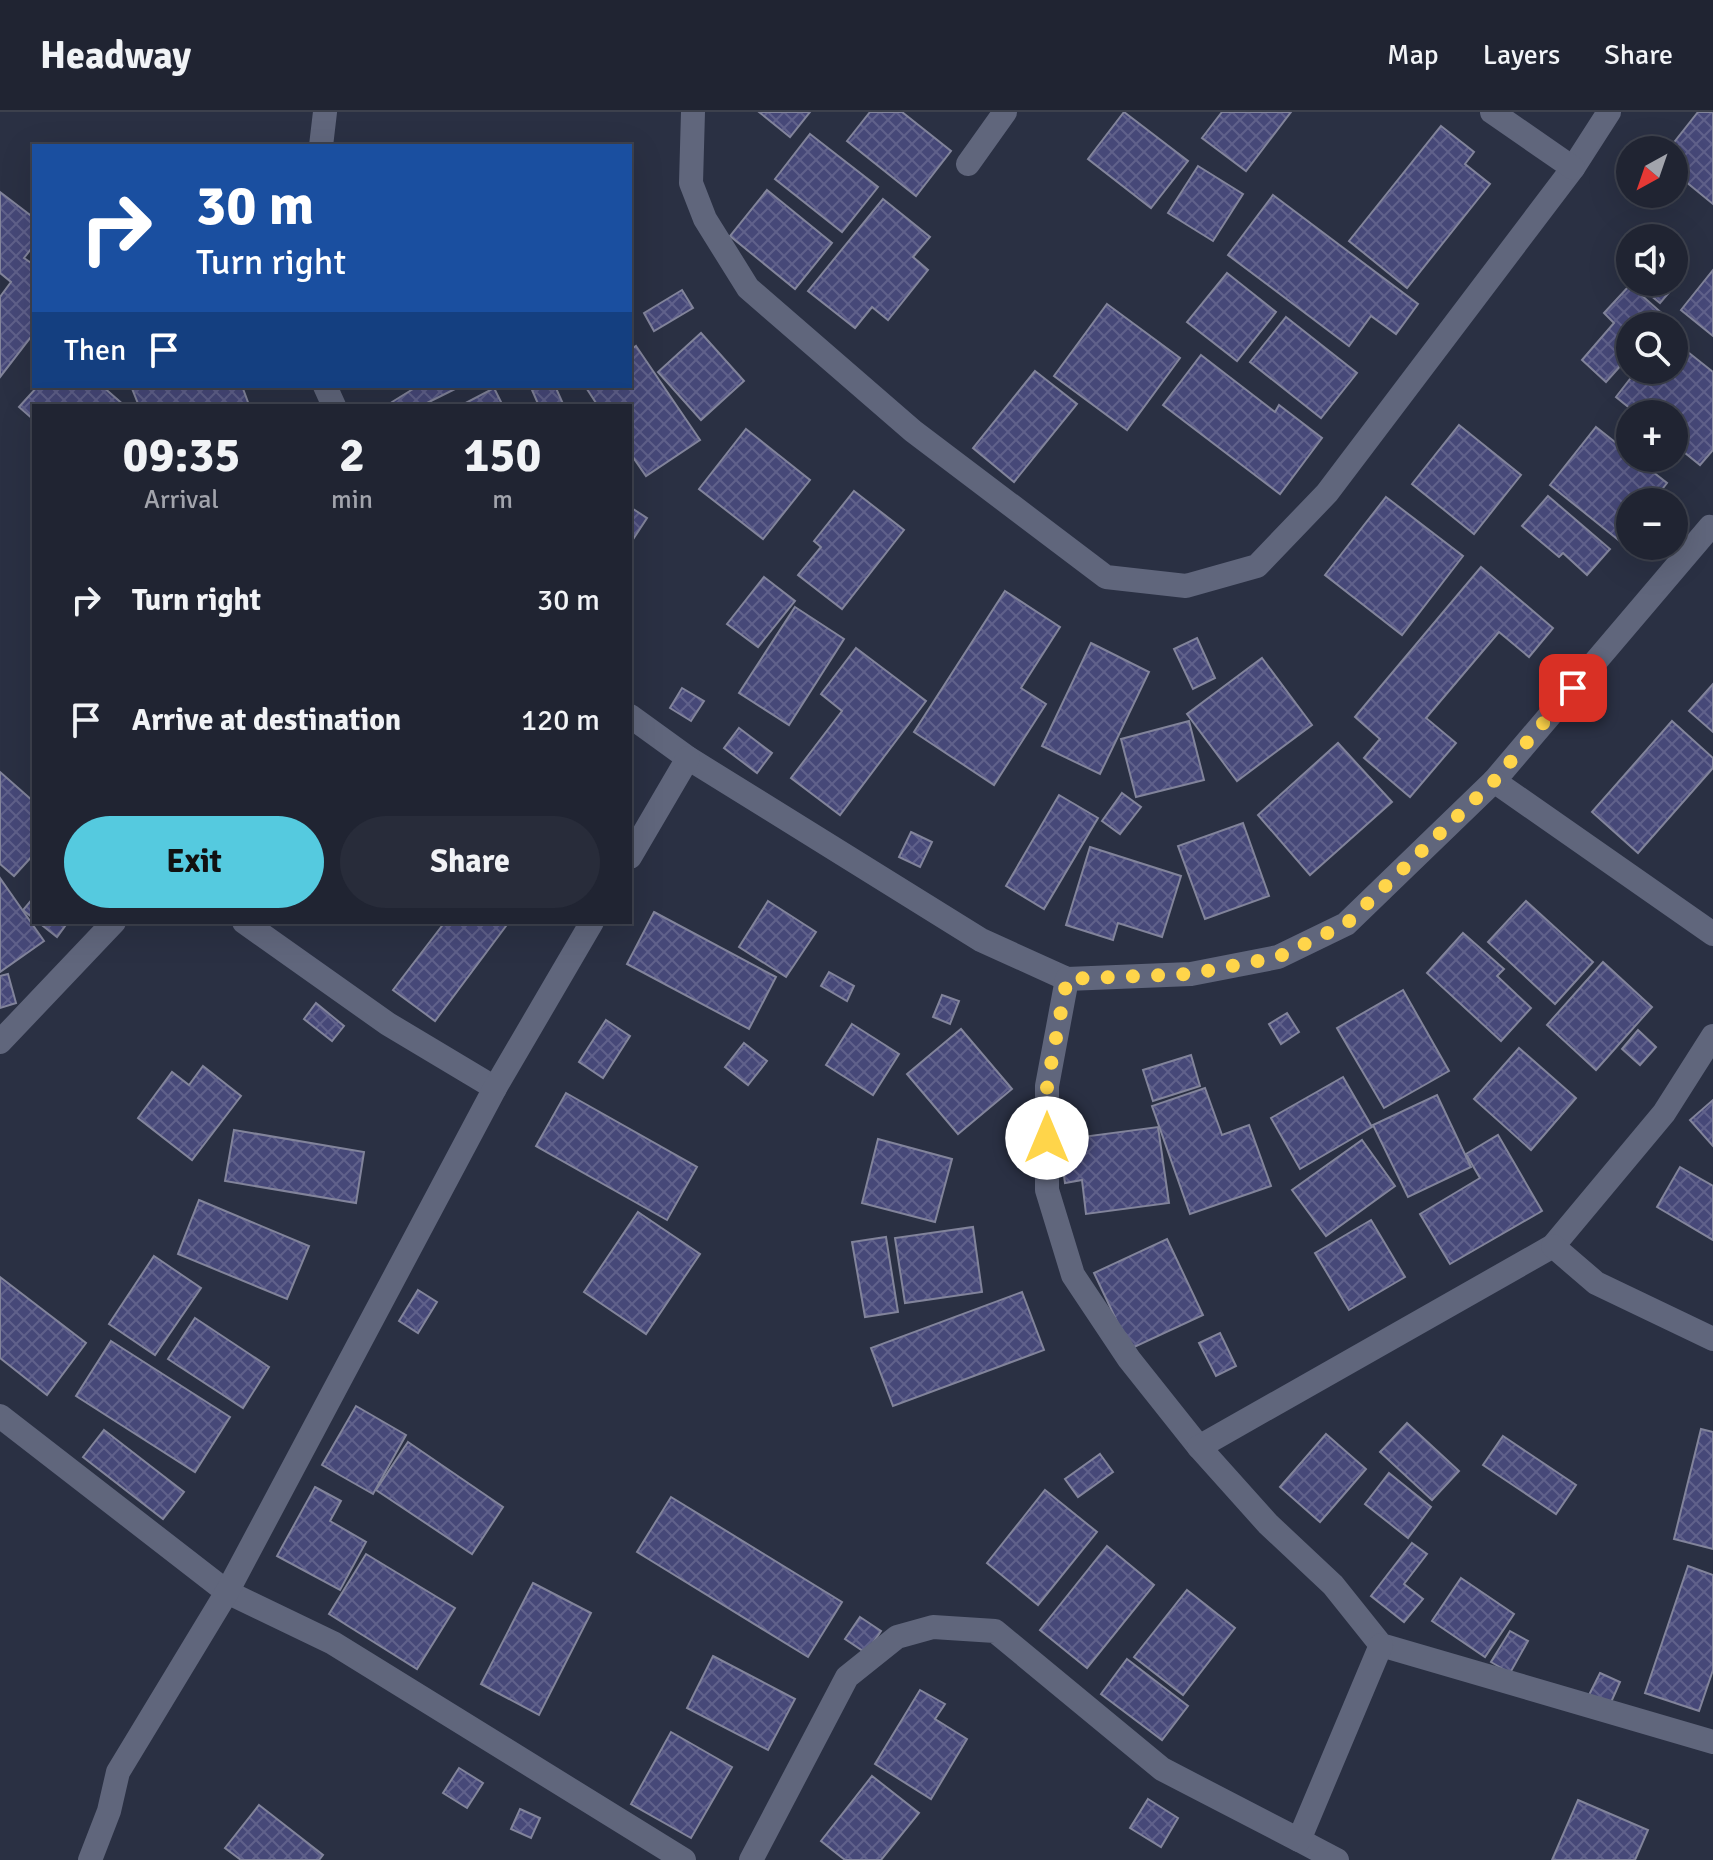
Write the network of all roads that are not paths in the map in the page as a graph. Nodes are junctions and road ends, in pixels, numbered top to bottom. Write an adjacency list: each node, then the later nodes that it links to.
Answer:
1 (325, 112): 6 (street)
2 (693, 112): 8 (street)
3 (1005, 112): 7 (street)
4 (1492, 112): 8 (street)
5 (1609, 112): 8 (street)
6 (321, 144)
7 (968, 164)
8 (1573, 168)
9 (1712, 526): 12 (street)
10 (632, 717): 11 (street)
11 (688, 758): 13 (street); 18 (street)
12 (1494, 781): 17 (street); 18 (street)
13 (632, 854)
14 (112, 924): 20 (street)
15 (247, 924): 21 (street)
16 (591, 924): 21 (street)
17 (1713, 934)
18 (1067, 979): 25 (street)
19 (1713, 1036): 22 (street)
20 (0, 1042)
21 (495, 1088): 26 (street)
22 (1553, 1246): 23 (street); 25 (street)
23 (1713, 1339)
24 (0, 1416): 26 (street)
25 (1199, 1447): 27 (street)
26 (227, 1592): 30 (street); 31 (street)
27 (1381, 1645): 28 (street); 29 (street)
28 (1713, 1742)
29 (1299, 1840): 32 (street); 33 (street)
30 (90, 1860)
31 (684, 1860)
32 (751, 1860)
33 (1337, 1860)

